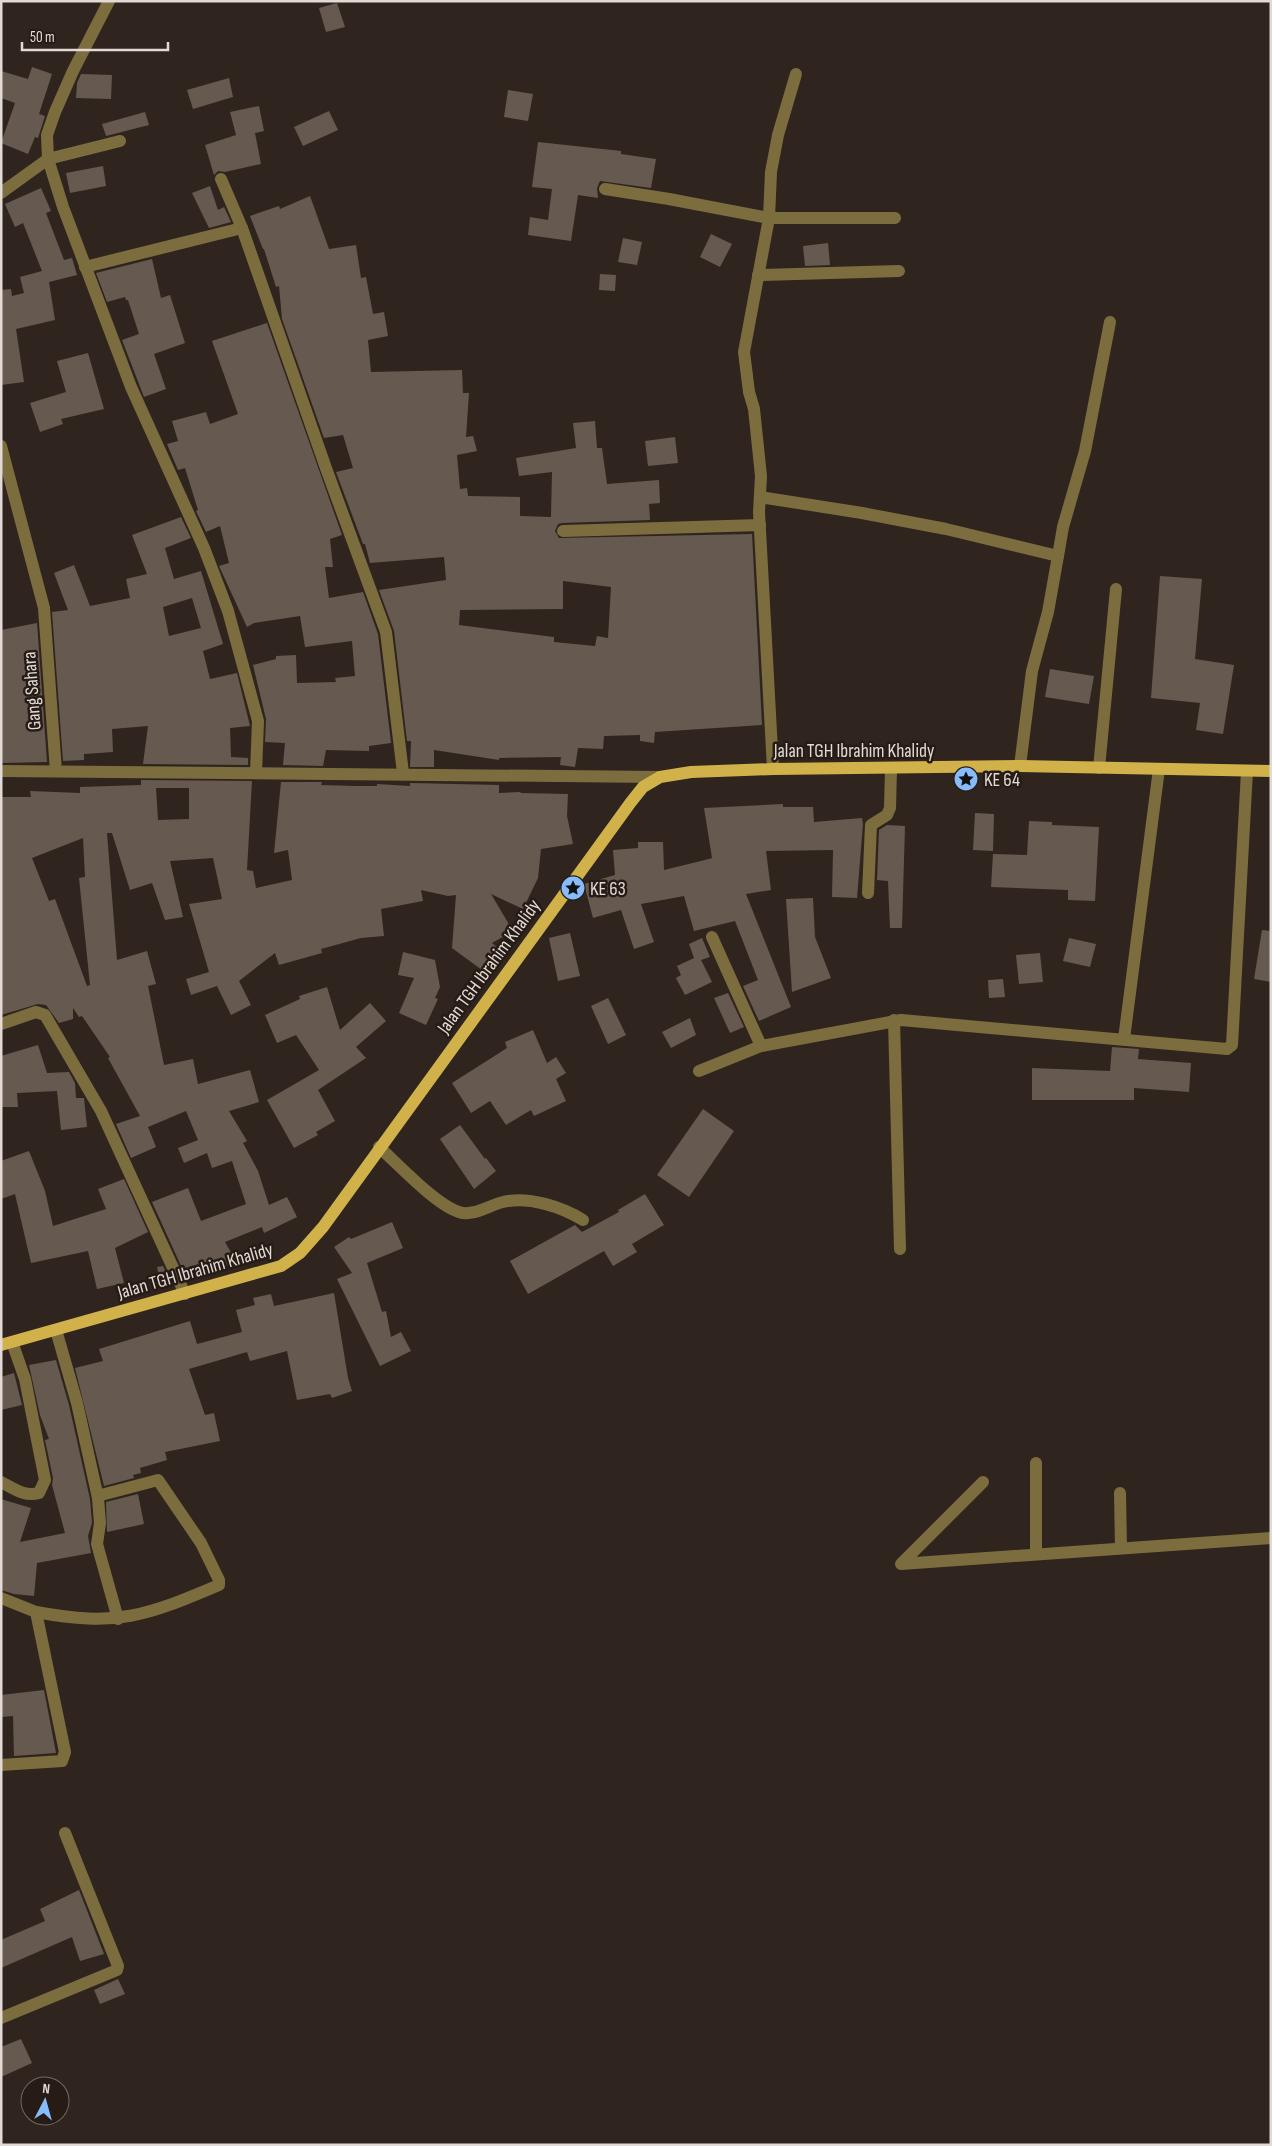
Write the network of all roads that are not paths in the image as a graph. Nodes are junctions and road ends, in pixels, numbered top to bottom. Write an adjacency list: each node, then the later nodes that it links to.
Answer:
1 (109, 1): 4 (street)
2 (796, 74): 8 (street)
3 (120, 141): 4 (street)
4 (48, 159): 7 (street); 11 (street)
5 (220, 179): 10 (street)
6 (605, 189): 8 (street)
7 (1, 193)
8 (769, 218): 9 (street); 13 (street)
9 (895, 218)
10 (242, 228): 11 (street); 31 (street)
11 (85, 267): 30 (street)
12 (899, 271): 13 (street)
13 (758, 275): 16 (street)
14 (1110, 322): 19 (street)
15 (1, 446): 27 (street, Gang Sahara)
16 (760, 497): 17 (street); 19 (street)
17 (760, 525): 18 (street); 22 (street)
18 (563, 531)
19 (1058, 556): 21 (street)
20 (1116, 589): 23 (street)
21 (1020, 766): 23 (main road, Jalan TGH Ibrahim Khalidy); 24 (main road, Jalan TGH Ibrahim Khalidy)
22 (773, 768): 24 (main road, Jalan TGH Ibrahim Khalidy); 32 (main road, Jalan TGH Ibrahim Khalidy)
23 (1098, 768): 25 (main road, Jalan TGH Ibrahim Khalidy)
24 (891, 769): 33 (street)
25 (1158, 769): 28 (main road, Jalan TGH Ibrahim Khalidy); 37 (street)
26 (1, 770): 27 (street)
27 (56, 771): 30 (street)
28 (1247, 771): 29 (main road, Jalan TGH Ibrahim Khalidy); 37 (street)
29 (1271, 771)
30 (256, 773): 31 (street)
31 (402, 773): 32 (street)
32 (660, 777): 40 (main road, Jalan TGH Ibrahim Khalidy)
33 (868, 893)
34 (712, 937): 38 (street)
35 (894, 1020): 37 (street); 38 (street); 42 (street)
36 (1, 1024): 43 (street)
37 (1124, 1039)
38 (761, 1046): 39 (street)
39 (699, 1071)
40 (379, 1147): 41 (street); 43 (main road, Jalan TGH Ibrahim Khalidy)
41 (583, 1220)
42 (900, 1248)
43 (185, 1294): 44 (main road, Jalan TGH Ibrahim Khalidy)
44 (56, 1330): 45 (main road, Jalan TGH Ibrahim Khalidy); 56 (street)
45 (7, 1344): 47 (street)
46 (1036, 1463): 53 (street)
47 (1, 1482)
48 (984, 1482): 53 (street)
49 (1120, 1493): 52 (street)
50 (101, 1495): 56 (street)
51 (1271, 1538): 52 (street)
52 (1122, 1548): 53 (street)
53 (1036, 1554)
54 (1, 1598): 55 (street)
55 (36, 1612): 56 (street); 57 (street)
56 (118, 1619)
57 (1, 1765)
58 (65, 1833): 59 (street)
59 (1, 2018)

